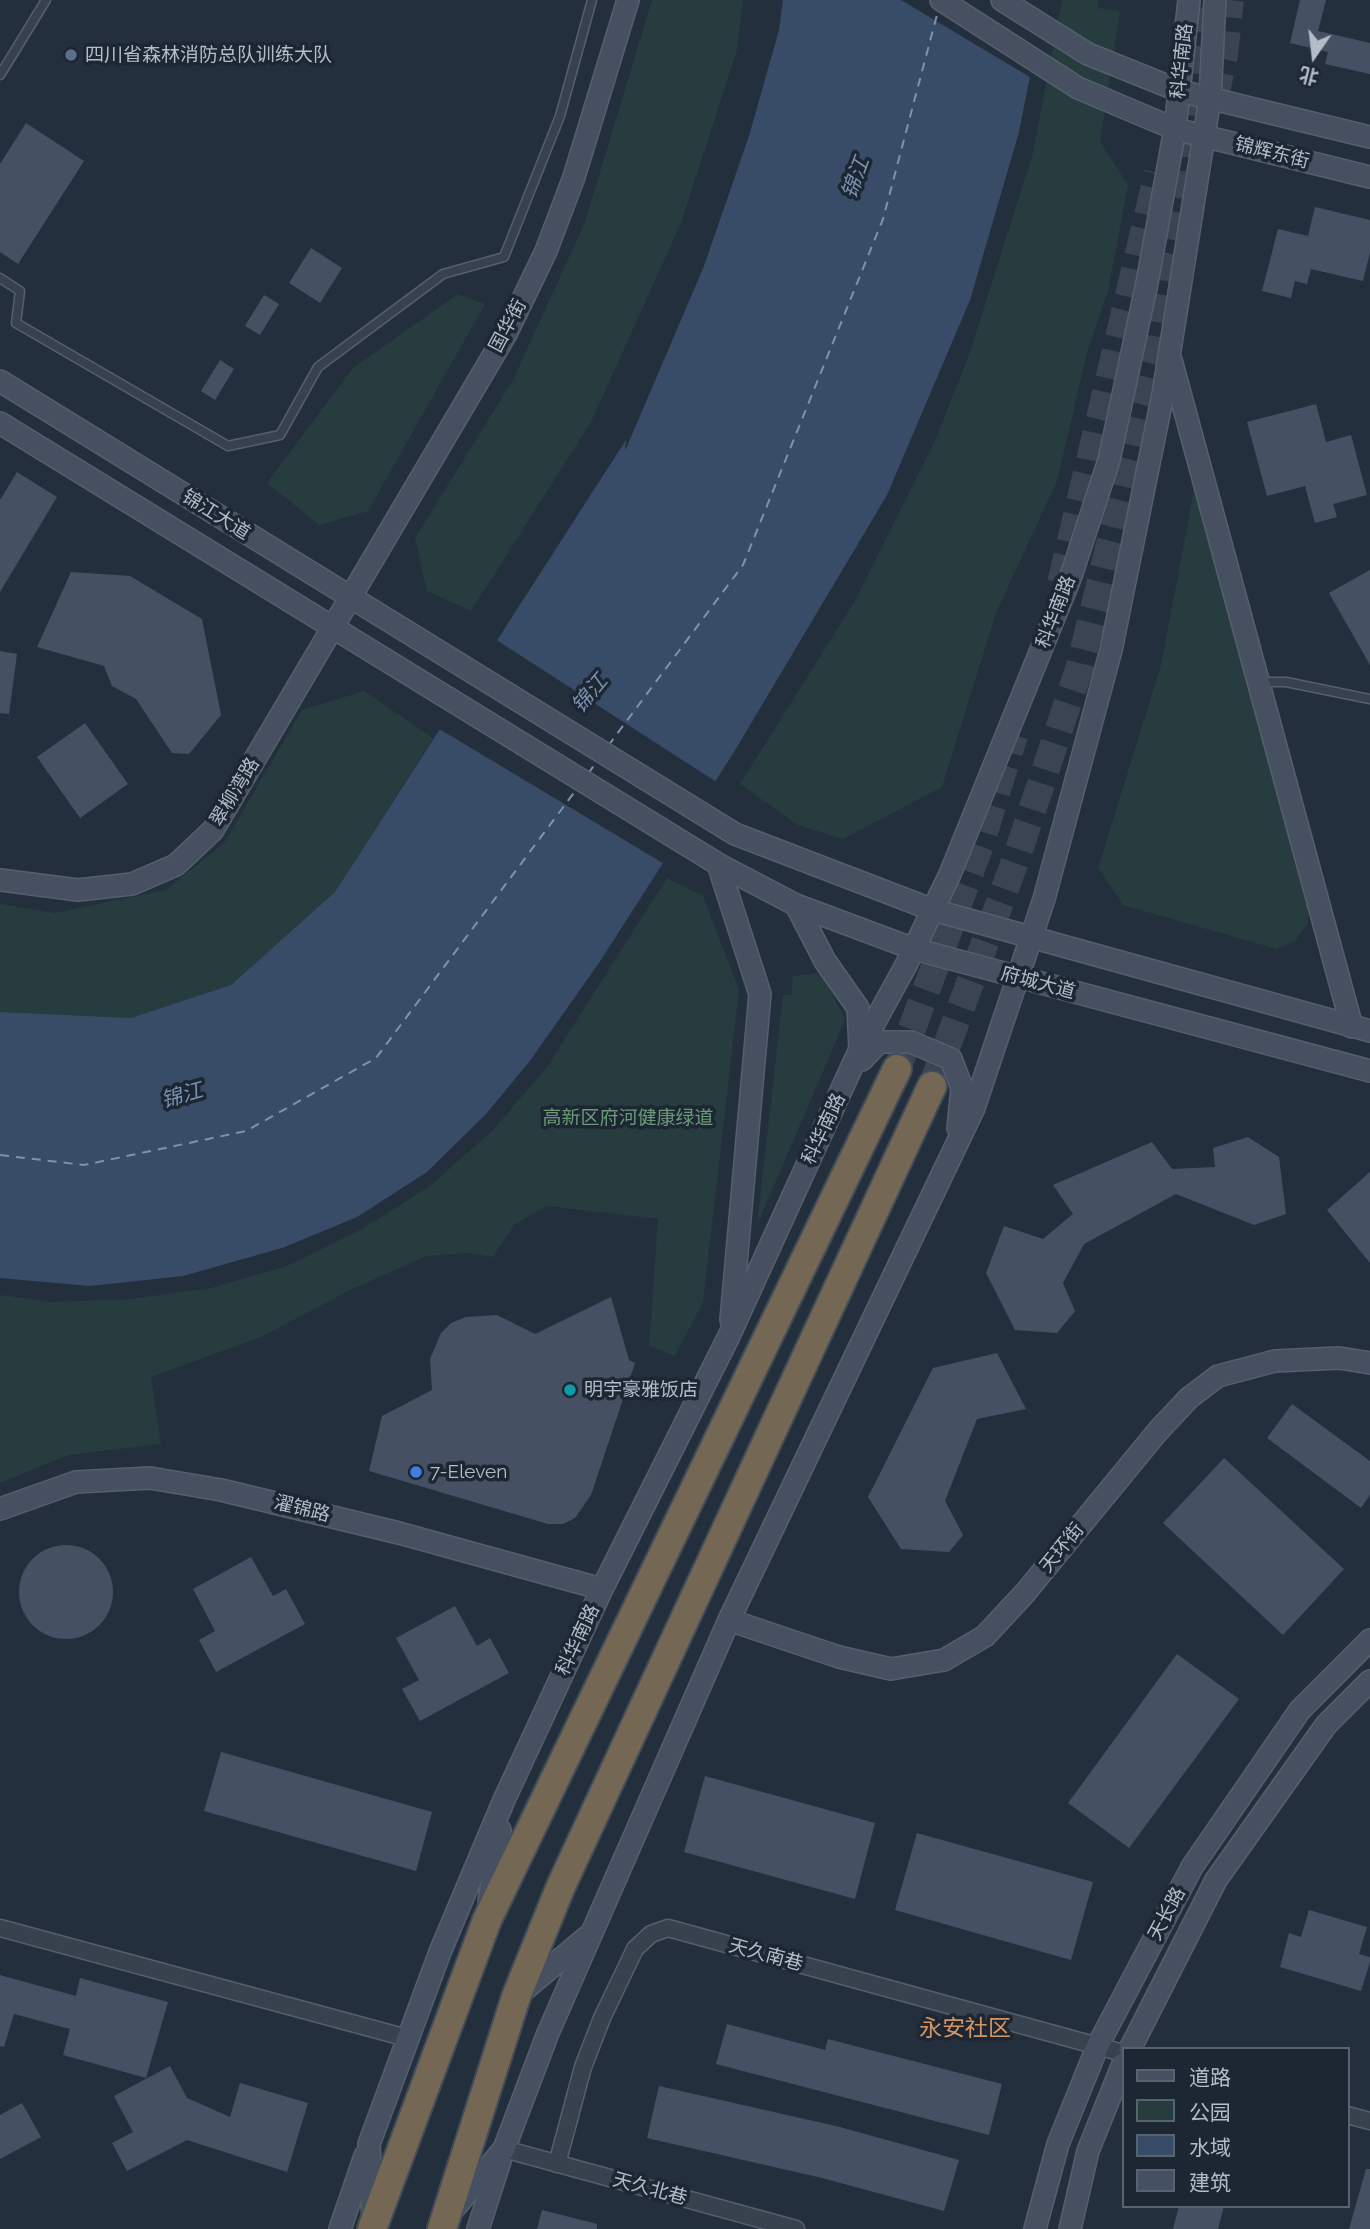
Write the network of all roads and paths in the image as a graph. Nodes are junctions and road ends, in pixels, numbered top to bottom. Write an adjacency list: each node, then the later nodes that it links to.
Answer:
1 (46, 0): 8 (lane)
2 (592, 0): 15 (lane)
3 (628, 0): 19 (main road, 国华街)
4 (941, 0): 11 (main road, 锦辉东街)
5 (1002, 0): 9 (main road, 锦辉东街)
6 (1189, 0): 9 (main road, 科华南路)
7 (1215, 0): 10 (main road, 科华南路)
8 (0, 75)
9 (1180, 91): 10 (main road, 锦辉东街); 11 (main road, 科华南路)
10 (1210, 98): 12 (main road, 科华南路); 13 (main road, 锦辉东街)
11 (1175, 129): 12 (main road, 锦辉东街); 26 (main road, 科华南路)
12 (1204, 136): 14 (main road, 锦辉东街); 16 (main road, 科华南路)
13 (1370, 136)
14 (1370, 177)
15 (0, 278)
16 (1169, 354): 21 (main road); 27 (main road, 科华南路)
17 (0, 381): 19 (main road, 锦江大道)
18 (0, 423): 20 (main road, 锦江大道)
19 (350, 599): 20 (main road, 国华街); 26 (main road, 锦江大道)
20 (332, 627): 23 (main road, 锦江大道); 24 (main road, 翠柳湾路)
21 (1259, 682): 22 (lane); 30 (main road)
22 (1370, 699)
23 (718, 864): 25 (main road, 府城大道); 37 (main road)
24 (0, 880)
25 (796, 905): 28 (main road, 府城大道); 31 (main road)
26 (933, 910): 27 (main road); 28 (main road, 科华南路)
27 (1031, 936): 29 (main road, 科华南路); 30 (main road)
28 (914, 949): 29 (main road, 府城大道); 31 (main road, 科华南路)
29 (1018, 978): 33 (main road, 府城大道); 36 (main road, 科华南路)
30 (1361, 1029)
31 (860, 1048): 34 (main road, 科华南路)
32 (897, 1069): 45 (highway, 科华南路)
33 (1370, 1071)
34 (848, 1076): 36 (main road); 37 (main road, 科华南路)
35 (932, 1086): 48 (highway, 科华南路)
36 (957, 1144): 41 (main road, 科华南路)
37 (729, 1336): 40 (main road, 科华南路)
38 (1370, 1363): 41 (main road, 天环街)
39 (0, 1509): 40 (main road, 濯锦路)
40 (602, 1589): 44 (main road, 科华南路)
41 (729, 1620): 47 (main road, 科华南路)
42 (1370, 1640): 50 (main road, 天长路)
43 (1370, 1681): 51 (main road, 天长路)
44 (504, 1800): 45 (main road); 49 (main road, 科华南路)
45 (486, 1920): 60 (highway, 科华南路)
46 (0, 1928): 49 (street)
47 (590, 1935): 48 (main road); 57 (main road, 科华南路)
48 (516, 1997): 59 (highway, 科华南路)
49 (407, 2038): 56 (main road, 科华南路)
50 (1098, 2046): 52 (street, 天久南巷); 58 (street, 天久南巷); 64 (main road, 天长路)
51 (1131, 2047)
52 (1122, 2053)
53 (1122, 2066): 65 (main road)
54 (1349, 2116): 55 (street)
55 (1370, 2121)
56 (369, 2144): 60 (main road, 科华南路); 61 (main road)
57 (504, 2149): 58 (street, 天久北巷); 59 (main road, 科华南路); 62 (main road)
58 (557, 2164): 63 (street, 天久北巷)
59 (443, 2224)
60 (372, 2228)
61 (340, 2229)
62 (478, 2229)
63 (796, 2229)
64 (1035, 2229)
65 (1070, 2229)

